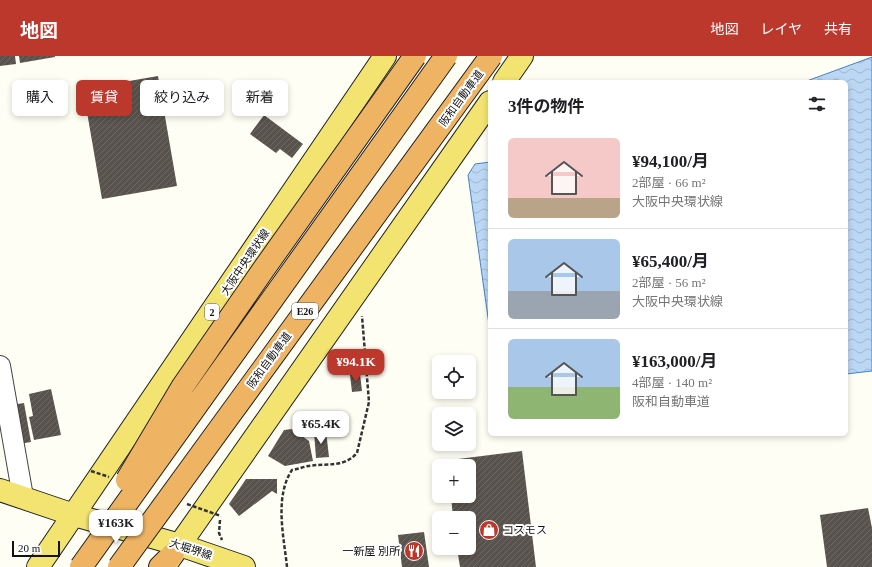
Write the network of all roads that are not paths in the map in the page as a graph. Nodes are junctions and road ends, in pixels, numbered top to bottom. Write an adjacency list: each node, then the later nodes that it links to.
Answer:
1 (385, 56): 11 (main road, 大阪中央環状線 / 2)
2 (415, 56): 14 (highway, bridge)
3 (446, 56): 14 (highway, bridge)
4 (491, 56): 15 (highway, 阪和自動車道 / E26, bridge)
5 (522, 56): 6 (main road)
6 (505, 80)
7 (488, 105): 12 (main road)
8 (0, 366): 10 (street)
9 (0, 490): 10 (main road, 大堀堺線)
10 (23, 497): 11 (main road, 大堀堺線)
11 (74, 515): 12 (main road, 大堀堺線); 13 (main road, 大阪中央環状線 / 2)
12 (169, 558): 16 (main road, 大堀堺線)
13 (38, 567)
14 (80, 567)
15 (119, 567)
16 (244, 567)

